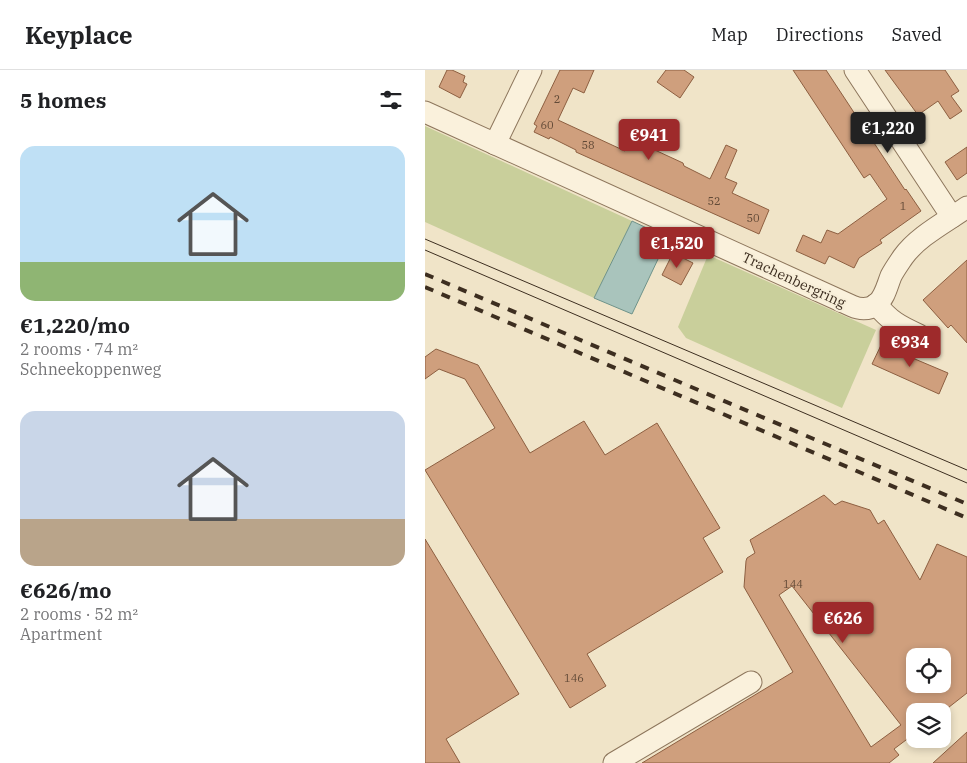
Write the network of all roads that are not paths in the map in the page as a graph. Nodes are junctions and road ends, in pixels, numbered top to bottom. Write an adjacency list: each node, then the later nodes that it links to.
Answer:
1 (531, 70): 4 (street)
2 (855, 70): 5 (street)
3 (425, 112): 4 (street, Trachenbergring)
4 (495, 144): 6 (street, Trachenbergring)
5 (960, 212): 6 (street)
6 (876, 304): 7 (street)
7 (919, 334)
8 (751, 682): 9 (street)
9 (614, 763)

